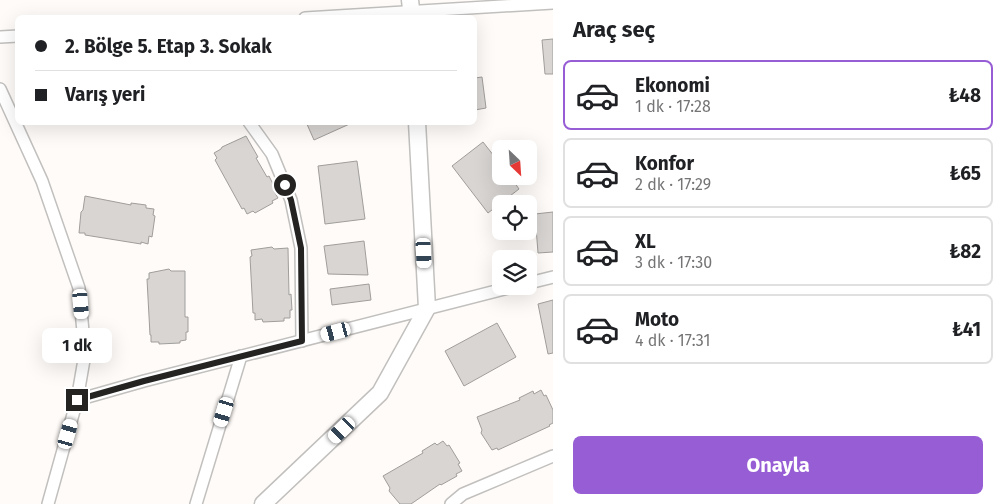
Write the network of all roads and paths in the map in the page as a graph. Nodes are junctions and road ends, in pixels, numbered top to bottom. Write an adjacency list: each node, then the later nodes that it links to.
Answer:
1 (553, 4): 2 (street)
2 (411, 9): 3 (street)
3 (340, 15)
4 (15, 36): 5 (street)
5 (0, 37)
6 (0, 89): 7 (street)
7 (15, 122)
8 (16, 125): 17 (street)
9 (251, 125): 15 (street)
10 (417, 125): 14 (street)
11 (553, 277): 12 (street)
12 (537, 281)
13 (492, 292): 14 (street)
14 (427, 308): 15 (street); 21 (street)
15 (302, 341): 16 (street)
16 (241, 356): 17 (street); 20 (street)
17 (77, 400): 19 (street)
18 (553, 456): 22 (street)
19 (48, 504)
20 (196, 504)
21 (263, 504)
22 (451, 504)

